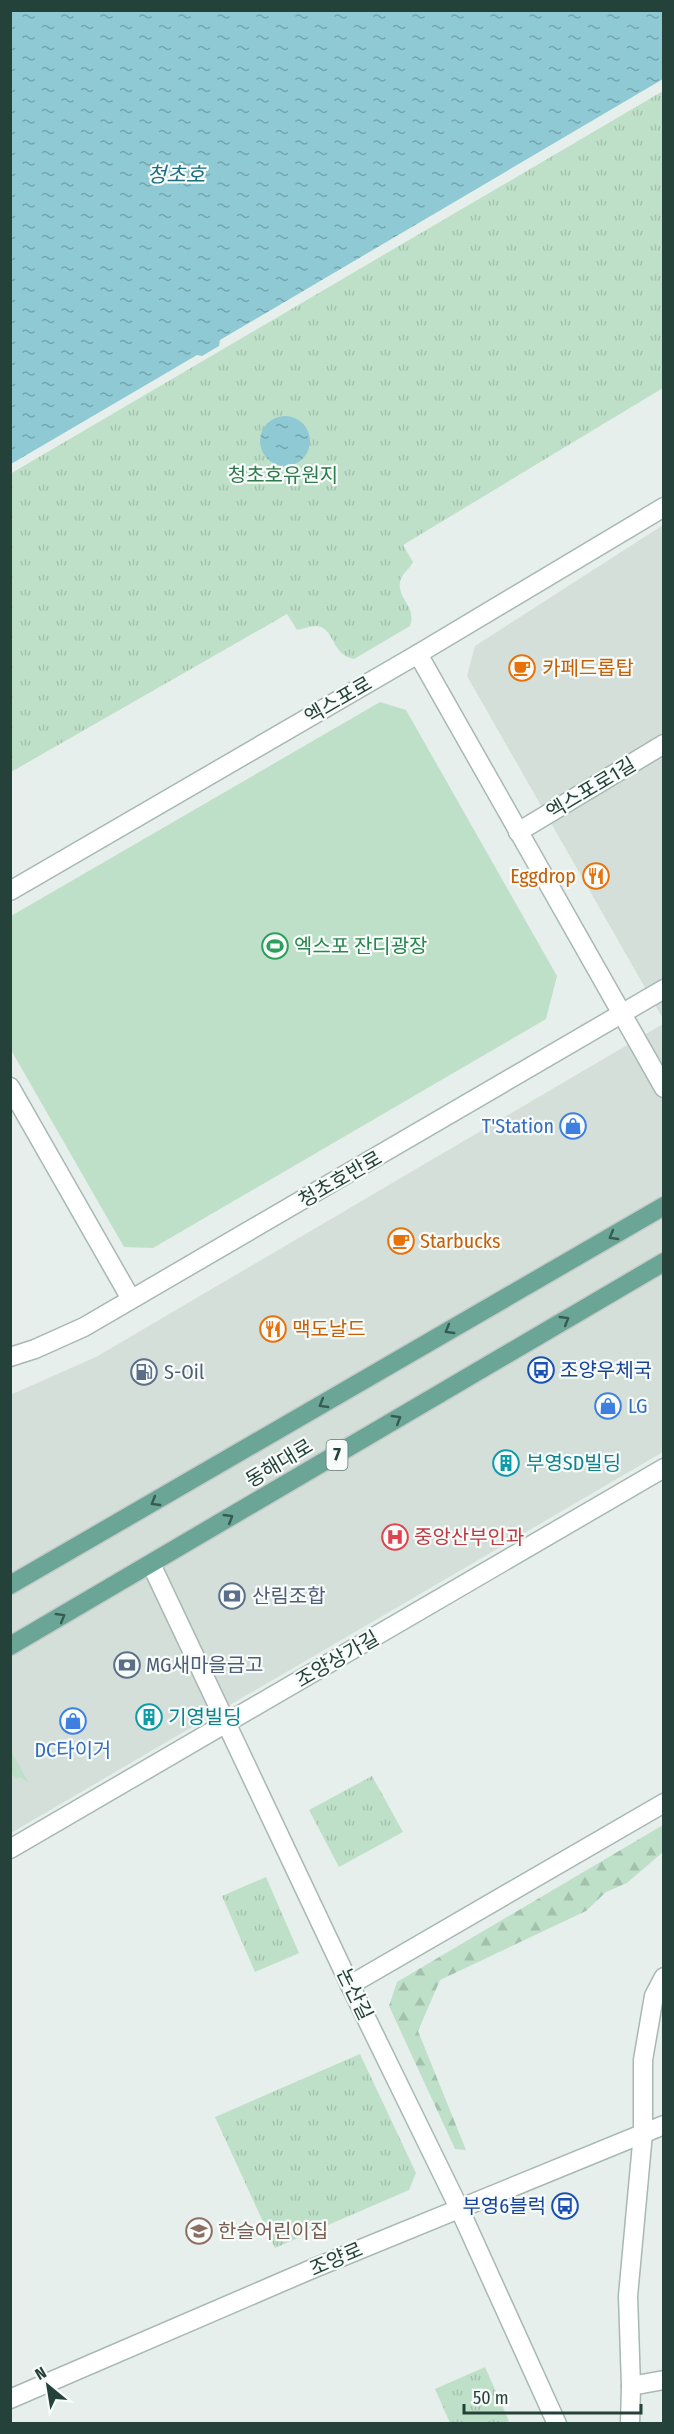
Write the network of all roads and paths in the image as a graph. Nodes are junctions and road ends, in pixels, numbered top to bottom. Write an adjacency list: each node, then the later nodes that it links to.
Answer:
1 (663, 507): 2 (street, 엑스포로)
2 (418, 654): 4 (street); 5 (street, 엑스포로)
3 (663, 744): 4 (street, 엑스포로1길)
4 (518, 832): 7 (street)
5 (10, 891)
6 (663, 989): 7 (street, 청초호반로)
7 (621, 1014): 9 (street); 12 (street, 청초호반로)
8 (10, 1086): 12 (street)
9 (663, 1088)
10 (663, 1206): 16 (main road, 동해대로, one-way to 16)
11 (663, 1262): 15 (main road, 동해대로 / 7, one-way to 11)
12 (131, 1299): 13 (street, 청초호반로)
13 (10, 1358)
14 (663, 1468): 18 (street, 조양상가길)
15 (151, 1564): 17 (main road, 동해대로 / 7, one-way to 15); 18 (street, 논산길)
16 (10, 1585)
17 (10, 1646)
18 (227, 1724): 20 (street, 조양상가길); 22 (street, 논산길)
19 (663, 1803): 22 (street)
20 (10, 1850)
21 (663, 1977): 24 (street)
22 (350, 1985): 25 (street, 논산길)
23 (663, 2125): 24 (street, 조양로)
24 (643, 2133): 25 (street, 조양로); 27 (street)
25 (459, 2208): 28 (street, 조양로); 29 (street, 논산길)
26 (663, 2380): 27 (street)
27 (631, 2385): 30 (street)
28 (10, 2398)
29 (557, 2424)
30 (630, 2424)

